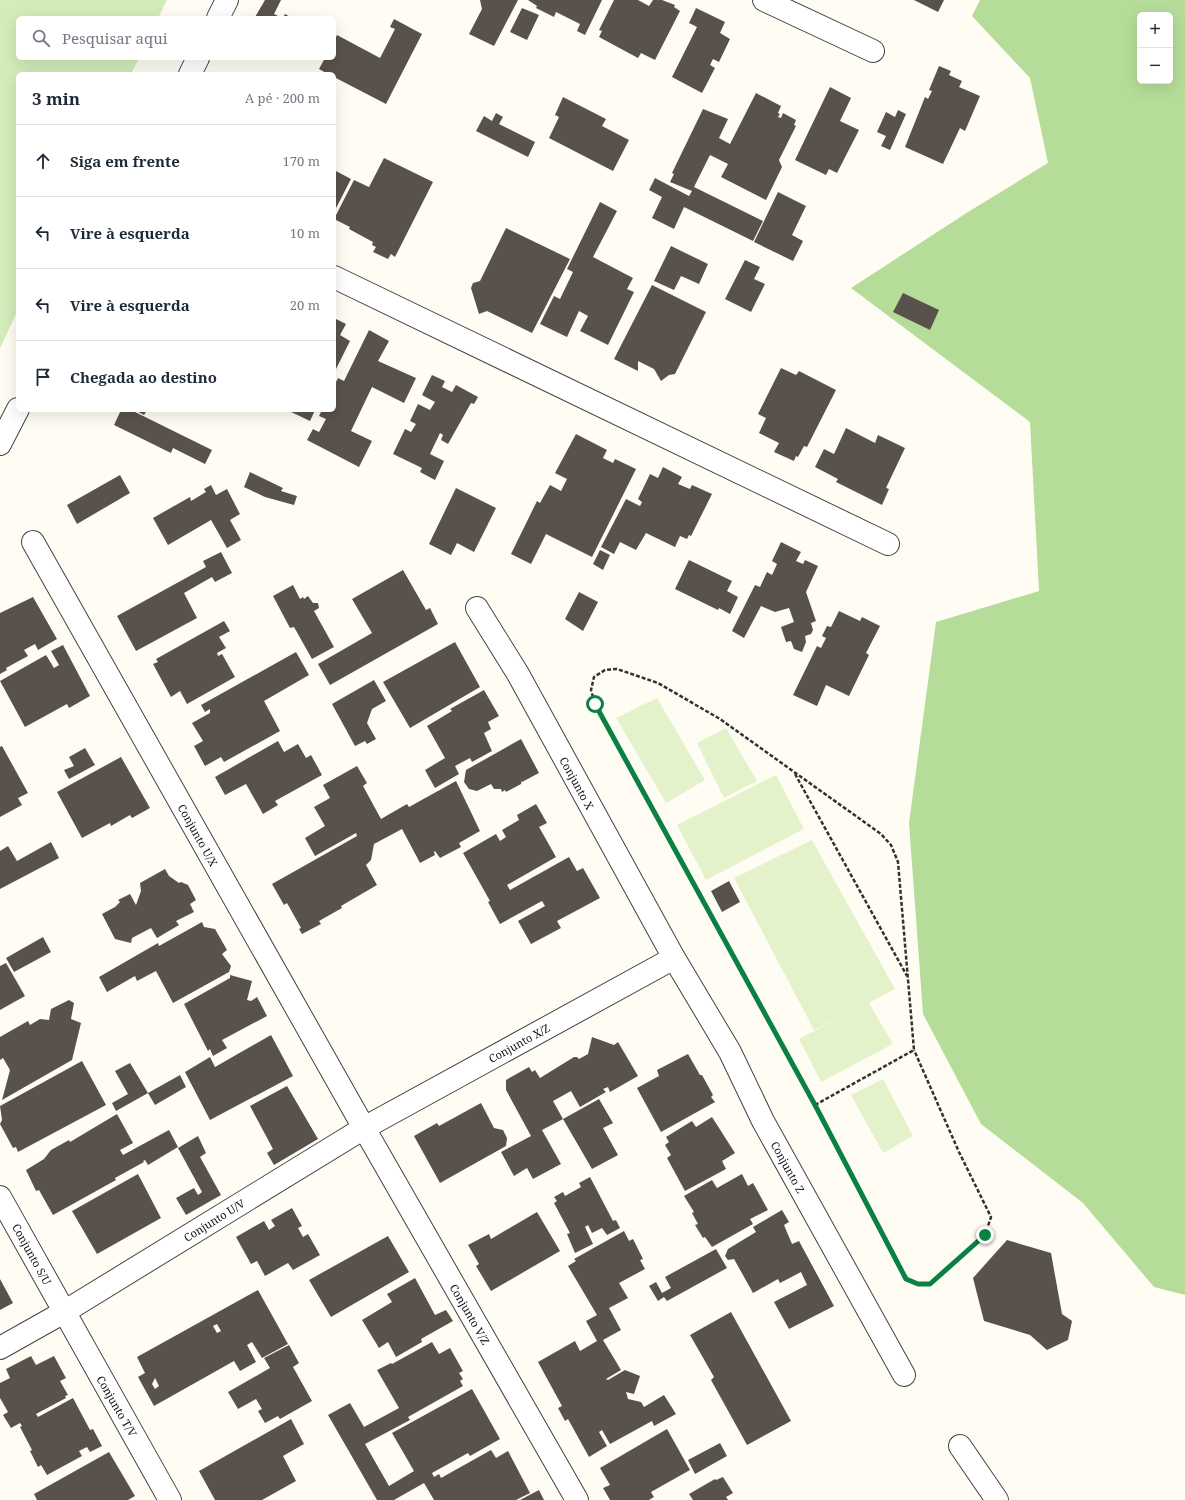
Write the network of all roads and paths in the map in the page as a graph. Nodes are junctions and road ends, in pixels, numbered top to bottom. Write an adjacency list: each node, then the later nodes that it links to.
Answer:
1 (227, 0): 3 (street)
2 (764, 0): 4 (street)
3 (219, 16)
4 (873, 51)
5 (197, 60): 6 (street)
6 (191, 72)
7 (336, 278): 11 (street)
8 (16, 412): 9 (street)
9 (0, 444)
10 (33, 542): 18 (street, Conjunto U/X)
11 (888, 544)
12 (477, 608): 14 (street, Conjunto X)
13 (794, 772): 15 (path); 15 (path); 17 (path)
14 (674, 958): 18 (street, Conjunto X/Z); 22 (street, Conjunto Z)
15 (908, 977): 16 (path)
16 (914, 1050): 17 (path); 17 (path)
17 (815, 1105)
18 (364, 1128): 20 (street, Conjunto U/V); 25 (street, Conjunto V/Z)
19 (0, 1197): 20 (street, Conjunto S/U)
20 (64, 1312): 21 (street, Conjunto U/V); 24 (street, Conjunto T/V)
21 (0, 1348)
22 (904, 1375)
23 (960, 1446): 26 (street)
24 (170, 1500)
25 (577, 1500)
26 (997, 1500)

